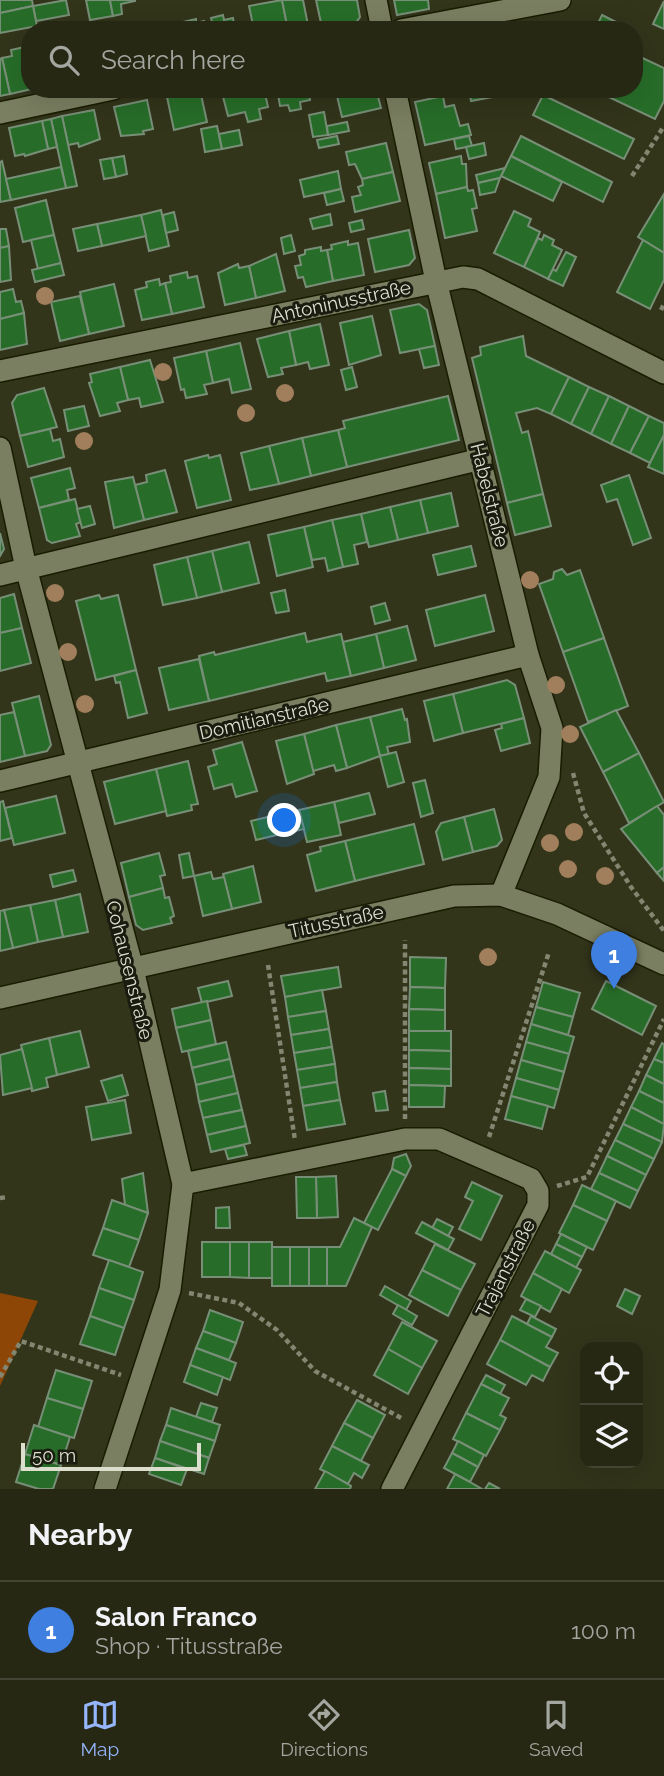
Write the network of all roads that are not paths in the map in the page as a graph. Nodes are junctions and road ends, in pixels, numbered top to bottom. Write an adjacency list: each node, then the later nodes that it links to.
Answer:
1 (376, 0): 3 (street)
2 (560, 0): 4 (street)
3 (380, 21)
4 (449, 21)
5 (71, 98): 7 (street)
6 (397, 98): 8 (street, Habelstraße)
7 (0, 113)
8 (436, 281): 9 (street, Antoninusstraße); 10 (street, Antoninusstraße); 12 (street, Habelstraße)
9 (0, 371)
10 (664, 373)
11 (0, 448): 13 (street, Cohausenstraße)
12 (481, 459): 13 (street); 15 (street, Habelstraße)
13 (26, 568): 14 (street); 16 (street, Cohausenstraße)
14 (0, 575)
15 (528, 654): 16 (street, Domitianstraße); 18 (street, Habelstraße)
16 (75, 763): 17 (street, Domitianstraße); 20 (street, Cohausenstraße)
17 (0, 782)
18 (501, 895): 19 (street, Titusstraße); 20 (street, Titusstraße)
19 (664, 964)
20 (133, 969): 21 (street, Titusstraße); 22 (street, Cohausenstraße)
21 (0, 998)
22 (183, 1184): 23 (street, Cohausenstraße); 24 (street, Trajanstraße)
23 (105, 1489)
24 (392, 1489)

